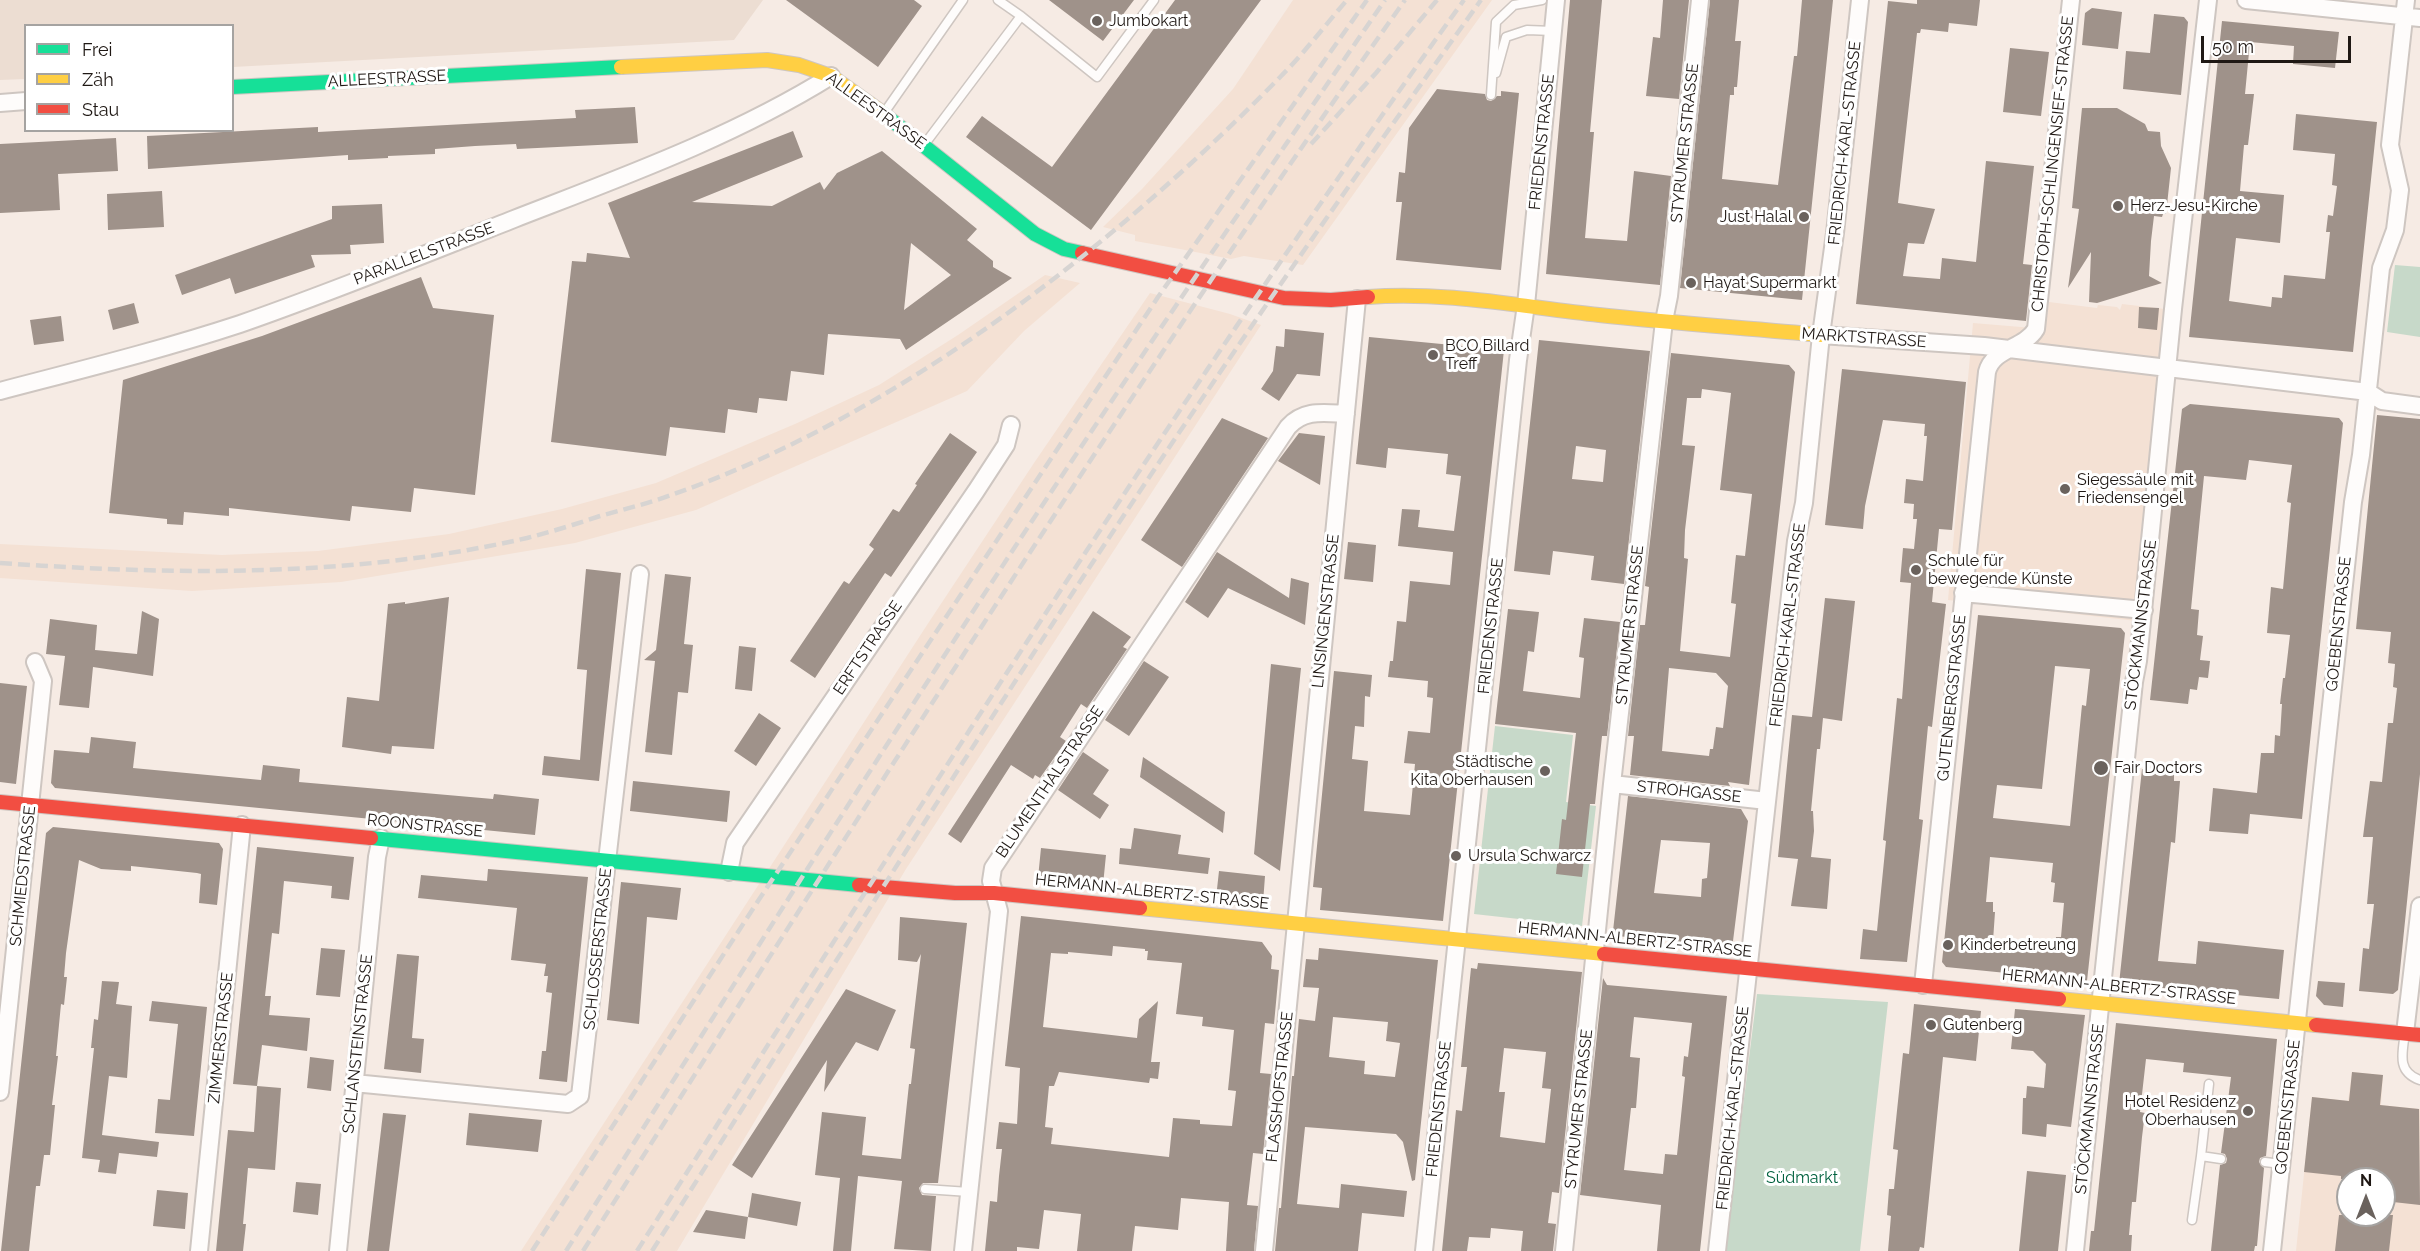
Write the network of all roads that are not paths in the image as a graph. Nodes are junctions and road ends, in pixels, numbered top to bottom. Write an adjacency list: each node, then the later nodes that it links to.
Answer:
1 (963, 0): 18 (lane)
2 (998, 0): 12 (lane)
3 (1155, 0): 12 (lane)
4 (1542, 0): 13 (lane)
5 (1556, 0): 13 (street, FRIEDENSTRASSE)
6 (1700, 0): 23 (street, STYRUMER STRASSE)
7 (1860, 0): 24 (street, FRIEDRICH-KARL-STRASSE)
8 (2071, 0): 25 (street, CHRISTOPH-SCHLINGENSIEF-STRASSE)
9 (2208, 0): 26 (street, STÖCKMANNSTRASSE)
10 (2246, 0): 11 (street)
11 (2410, 11): 28 (street, GOEBENSTRASSE)
12 (1021, 16): 19 (lane)
13 (1553, 31): 22 (street, FRIEDENSTRASSE)
14 (831, 76): 15 (street, ALLEESTRASSE); 18 (street, ALLEESTRASSE); 27 (street, PARALLELSTRASSE)
15 (234, 87)
16 (24, 101): 17 (street)
17 (0, 103)
18 (883, 113): 19 (street, ALLEESTRASSE)
19 (924, 145): 21 (street, ALLEESTRASSE)
20 (1357, 299): 21 (street, MARKTSTRASSE); 22 (street, MARKTSTRASSE); 30 (street, LINSINGENSTRASSE)
21 (1303, 300)
22 (1526, 305): 23 (street, MARKTSTRASSE); 48 (street, FRIEDENSTRASSE)
23 (1664, 321): 24 (street, MARKTSTRASSE); 36 (street, STYRUMER STRASSE)
24 (1821, 335): 25 (street, MARKTSTRASSE); 37 (street, FRIEDRICH-KARL-STRASSE)
25 (2009, 350): 26 (street, MARKTSTRASSE); 33 (street, GUTENBERGSTRASSE)
26 (2168, 369): 28 (street, MARKTSTRASSE); 34 (street, STÖCKMANNSTRASSE)
27 (0, 391)
28 (2368, 392): 29 (street, MARKTSTRASSE); 53 (street, GOEBENSTRASSE)
29 (2420, 406)
30 (1346, 414): 45 (street, BLUMENTHALSTRASSE); 47 (street, LINSINGENSTRASSE)
31 (1011, 425): 43 (street, ERFTSTRASSE)
32 (640, 574): 42 (street, SCHLOSSERSTRASSE)
33 (1963, 593): 34 (street); 51 (street, GUTENBERGSTRASSE)
34 (2144, 610): 52 (street, STÖCKMANNSTRASSE)
35 (35, 662): 39 (street, SCHMIEDSTRASSE)
36 (1612, 784): 37 (street, STROHGASSE); 49 (street, STYRUMER STRASSE)
37 (1767, 801): 50 (street, FRIEDRICH-KARL-STRASSE)
38 (0, 802): 39 (street, ROONSTRASSE)
39 (30, 804): 40 (street, ROONSTRASSE); 58 (street, SCHMIEDSTRASSE)
40 (242, 825): 41 (street, ROONSTRASSE); 64 (street, ZIMMERSTRASSE)
41 (381, 838): 42 (street, ROONSTRASSE); 56 (street, SCHLANSTEINSTRASSE)
42 (608, 861): 43 (street, ROONSTRASSE); 56 (street, SCHLOSSERSTRASSE)
43 (729, 872): 44 (street, ROONSTRASSE)
44 (847, 884): 45 (street, HERMANN-ALBERTZ-STRASSE)
45 (994, 893): 47 (street, HERMANN-ALBERTZ-STRASSE); 62 (street, BLUMENTHALSTRASSE)
46 (2420, 906): 54 (street)
47 (1297, 923): 48 (street, HERMANN-ALBERTZ-STRASSE); 67 (street, FLASSHOFSTRASSE)
48 (1458, 939): 49 (street, HERMANN-ALBERTZ-STRASSE); 68 (street, FRIEDENSTRASSE)
49 (1595, 953): 50 (street, HERMANN-ALBERTZ-STRASSE); 69 (street, STYRUMER STRASSE)
50 (1748, 968): 51 (street, HERMANN-ALBERTZ-STRASSE); 70 (street, FRIEDRICH-KARL-STRASSE)
51 (1923, 985): 52 (street, HERMANN-ALBERTZ-STRASSE)
52 (2102, 1002): 53 (street, HERMANN-ALBERTZ-STRASSE); 71 (street, STÖCKMANNSTRASSE)
53 (2297, 1021): 54 (street, HERMANN-ALBERTZ-STRASSE); 72 (street, GOEBENSTRASSE)
54 (2412, 1034): 55 (lane)
55 (2420, 1080)
56 (354, 1083): 65 (street, SCHLANSTEINSTRASSE)
57 (2209, 1084): 59 (lane)
58 (0, 1092)
59 (2201, 1156): 60 (lane); 63 (lane)
60 (2221, 1159)
61 (925, 1189): 62 (lane)
62 (969, 1192): 66 (street, BLUMENTHALSTRASSE)
63 (2192, 1220)
64 (199, 1251)
65 (338, 1251)
66 (963, 1251)
67 (1264, 1251)
68 (1424, 1251)
69 (1564, 1251)
70 (1718, 1251)
71 (2076, 1251)
72 (2272, 1251)

